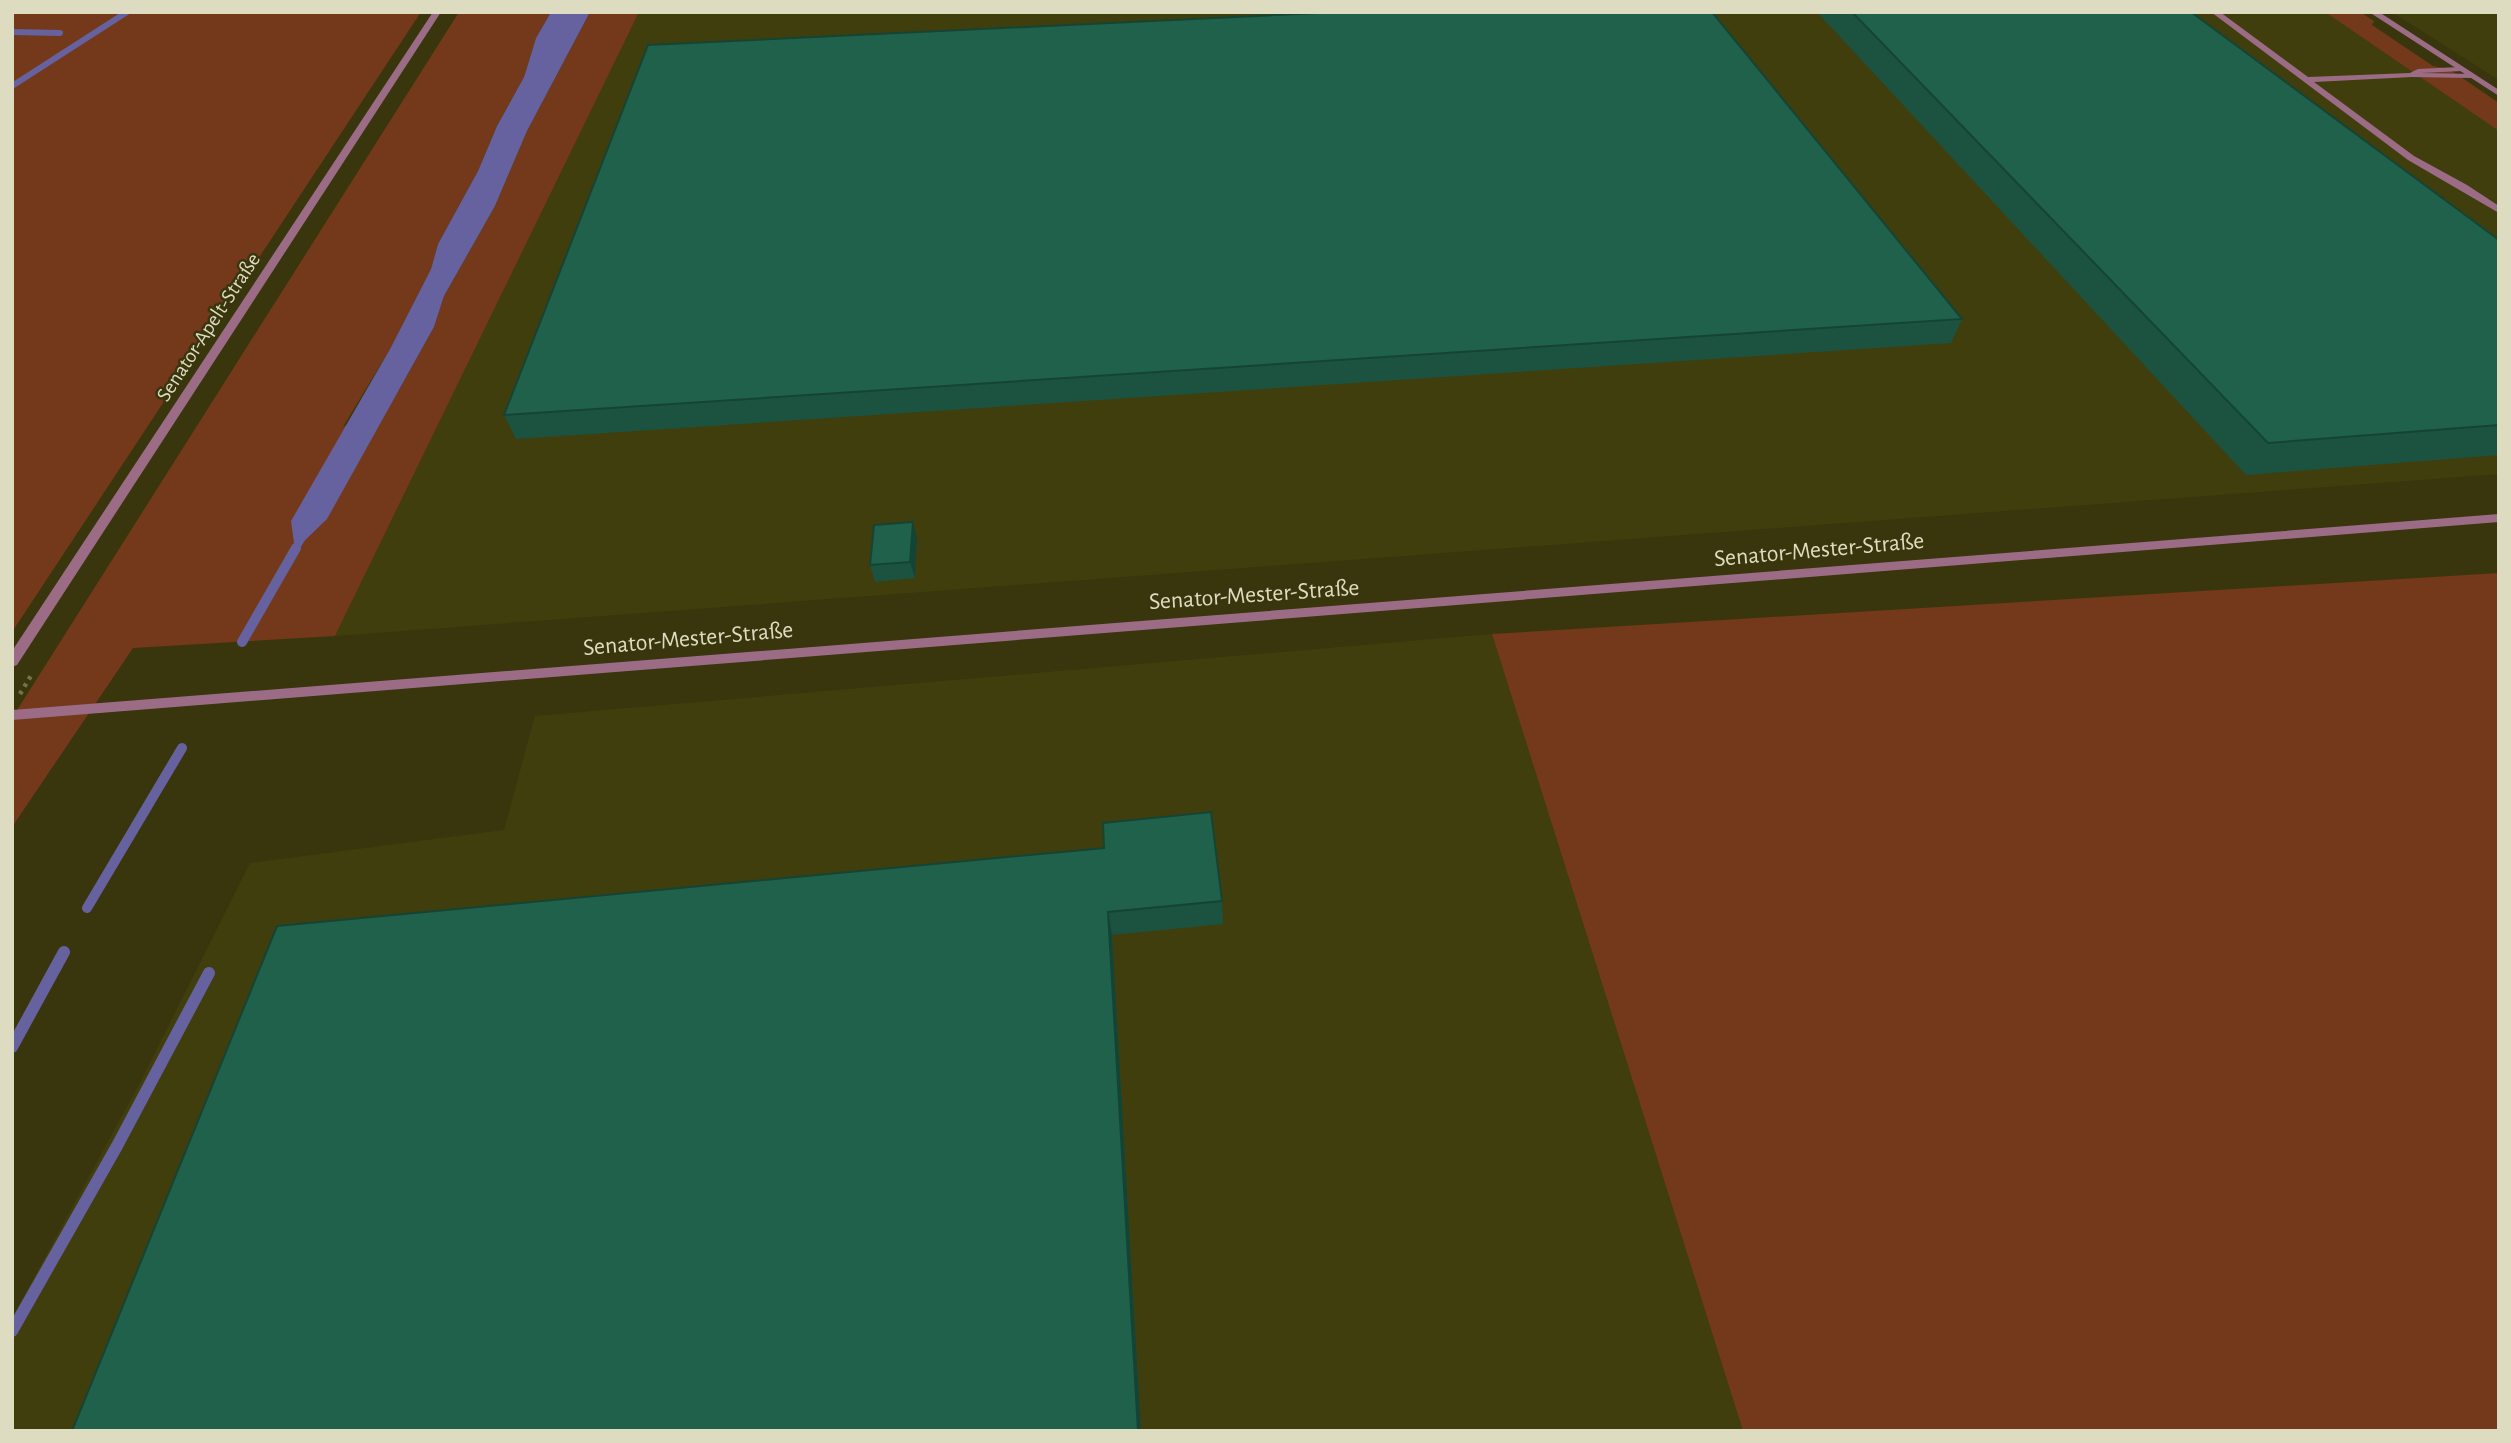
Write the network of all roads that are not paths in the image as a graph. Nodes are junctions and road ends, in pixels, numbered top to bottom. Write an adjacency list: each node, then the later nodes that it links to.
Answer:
1 (437, 12): 11 (street, Senator-Apelt-Straße)
2 (2215, 12): 7 (street)
3 (2372, 12): 4 (street)
4 (2459, 69): 5 (street); 6 (street)
5 (2412, 75): 6 (street); 7 (street)
6 (2471, 76): 8 (street)
7 (2306, 80): 9 (street)
8 (2499, 94)
9 (2499, 210)
10 (2499, 518): 12 (street, Senator-Mester-Straße)
11 (12, 662)
12 (12, 715)

